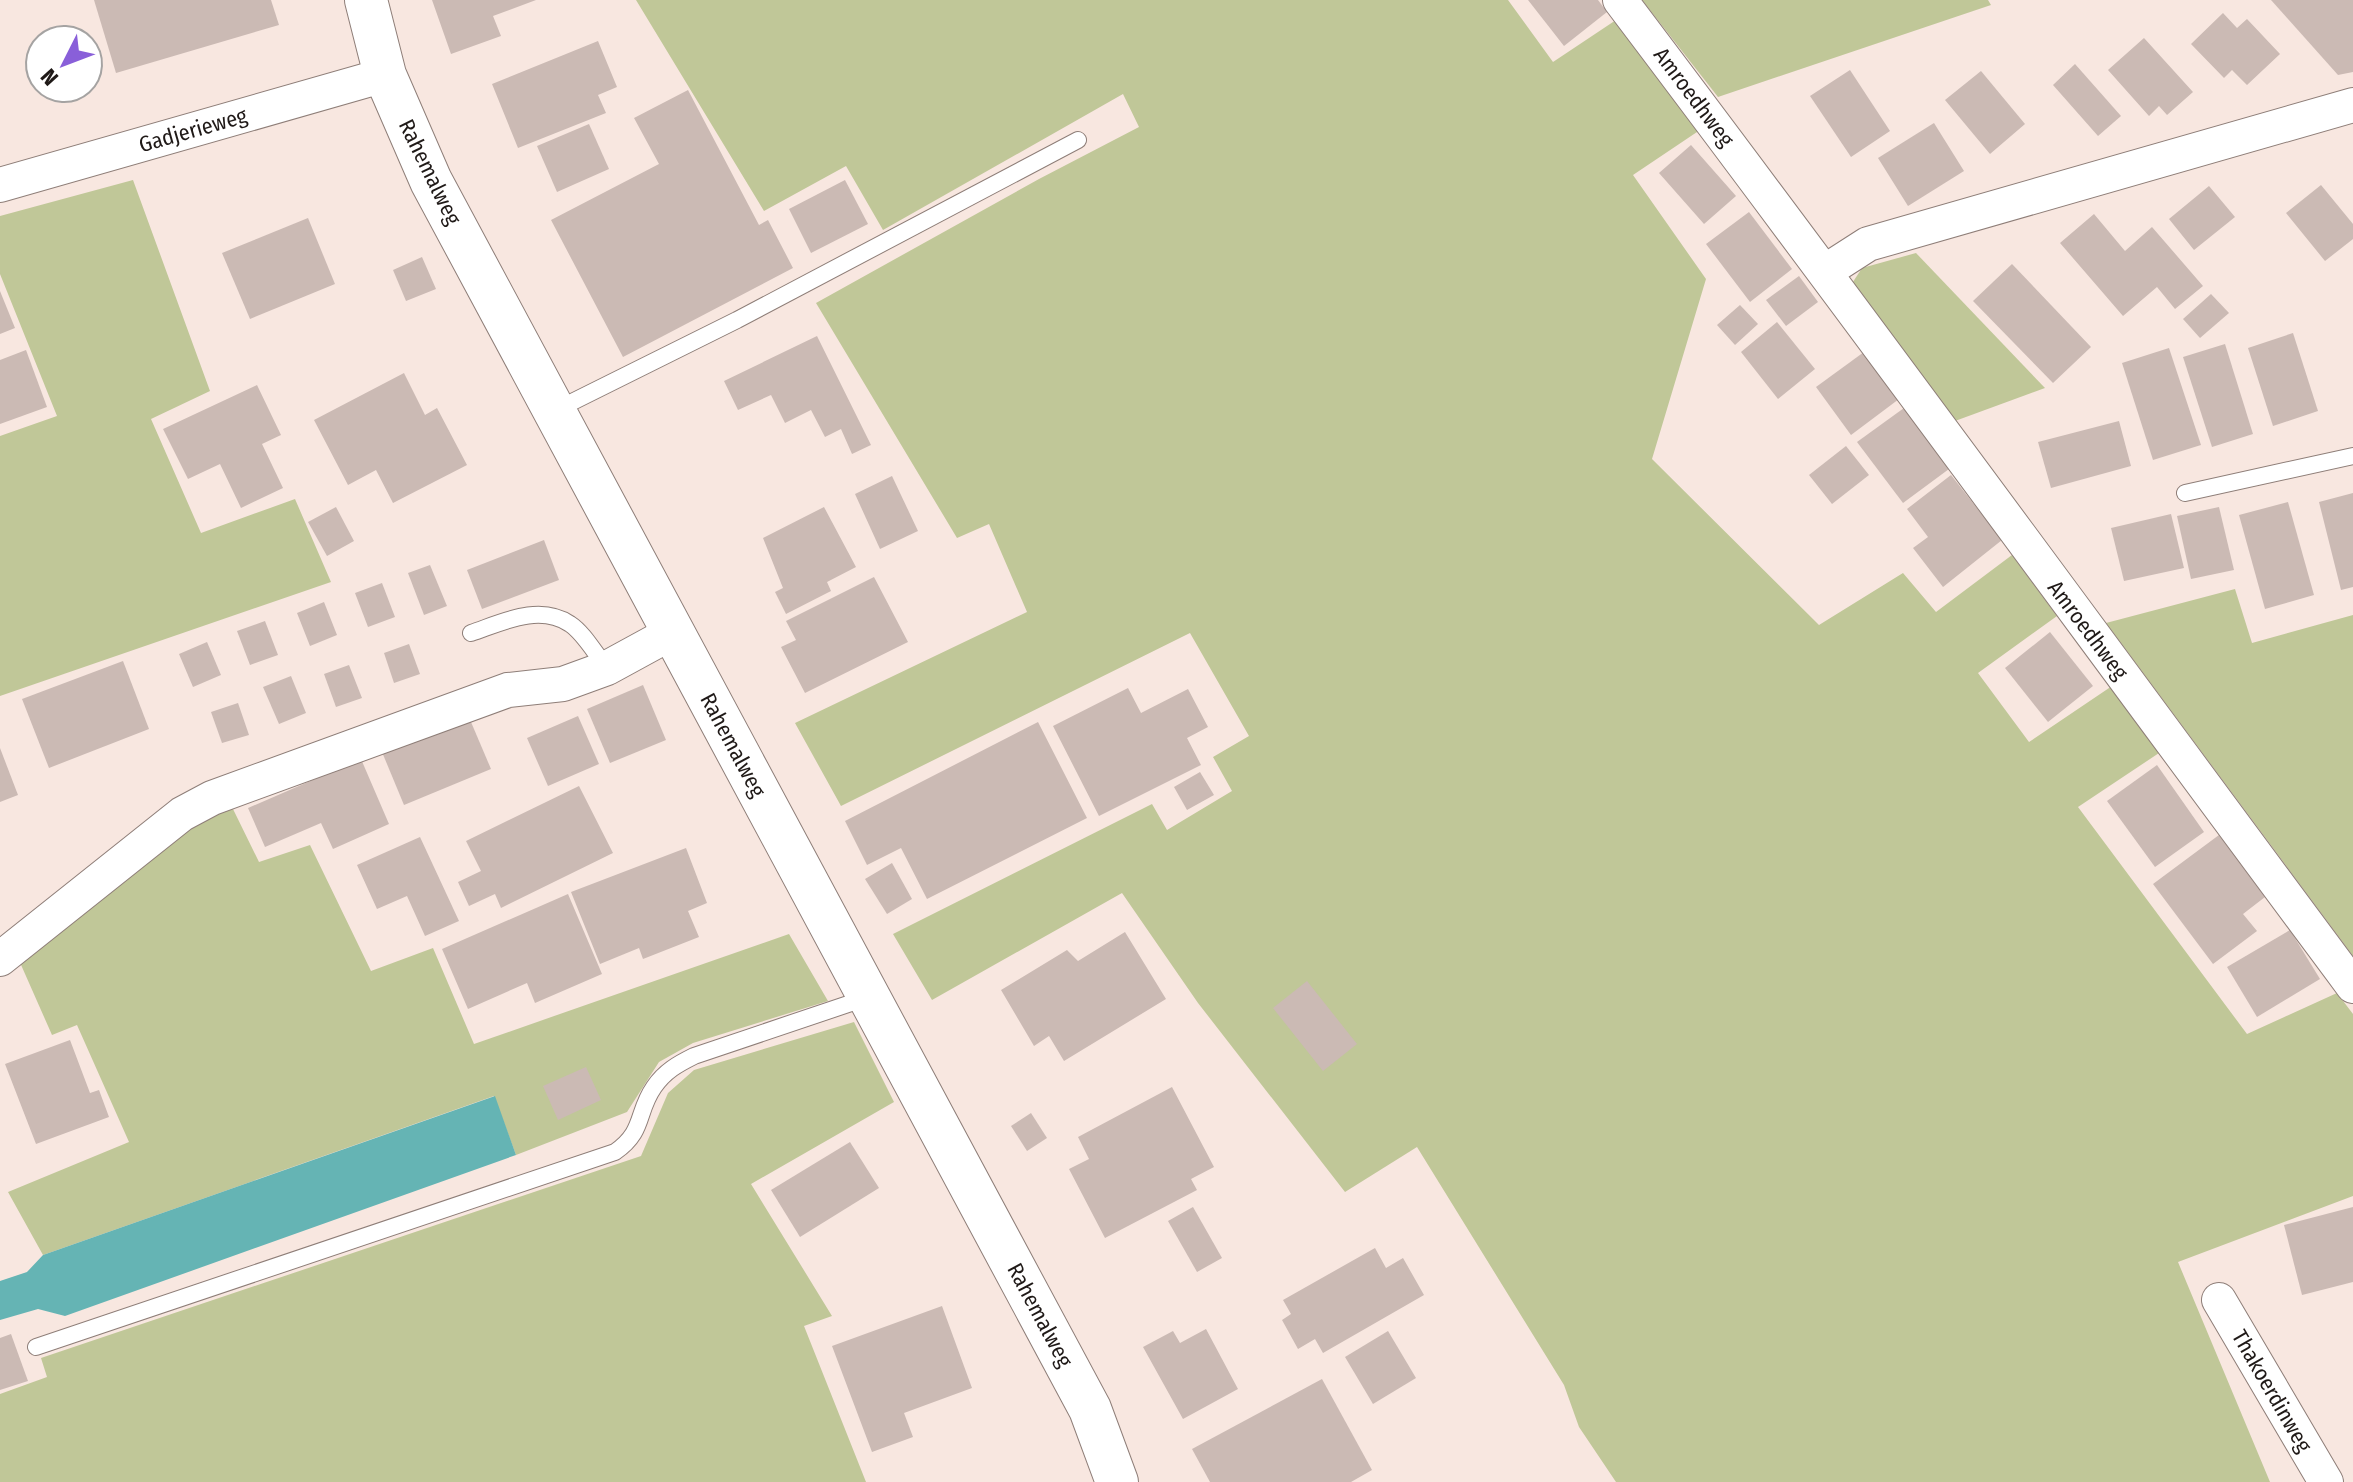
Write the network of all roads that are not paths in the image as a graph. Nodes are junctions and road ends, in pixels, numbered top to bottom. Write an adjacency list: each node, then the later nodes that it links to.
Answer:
1 (366, 0): 3 (street, Rahemalweg)
2 (1620, 0): 7 (street, Amroedhweg)
3 (385, 75): 6 (street, Gadjerieweg); 8 (street, Rahemalweg)
4 (2353, 105): 7 (street)
5 (1078, 140): 8 (lane)
6 (0, 185)
7 (1826, 271): 15 (street, Amroedhweg)
8 (556, 410): 11 (street, Rahemalweg)
9 (2353, 456): 10 (lane)
10 (2185, 493)
11 (673, 632): 13 (street); 16 (street, Rahemalweg)
12 (471, 633): 13 (lane)
13 (607, 668): 14 (street)
14 (0, 959)
15 (2353, 986)
16 (867, 998): 18 (lane); 19 (street, Rahemalweg)
17 (2219, 1300): 20 (street, Thakoerdinweg)
18 (36, 1347)
19 (1117, 1482)
20 (2326, 1482)

